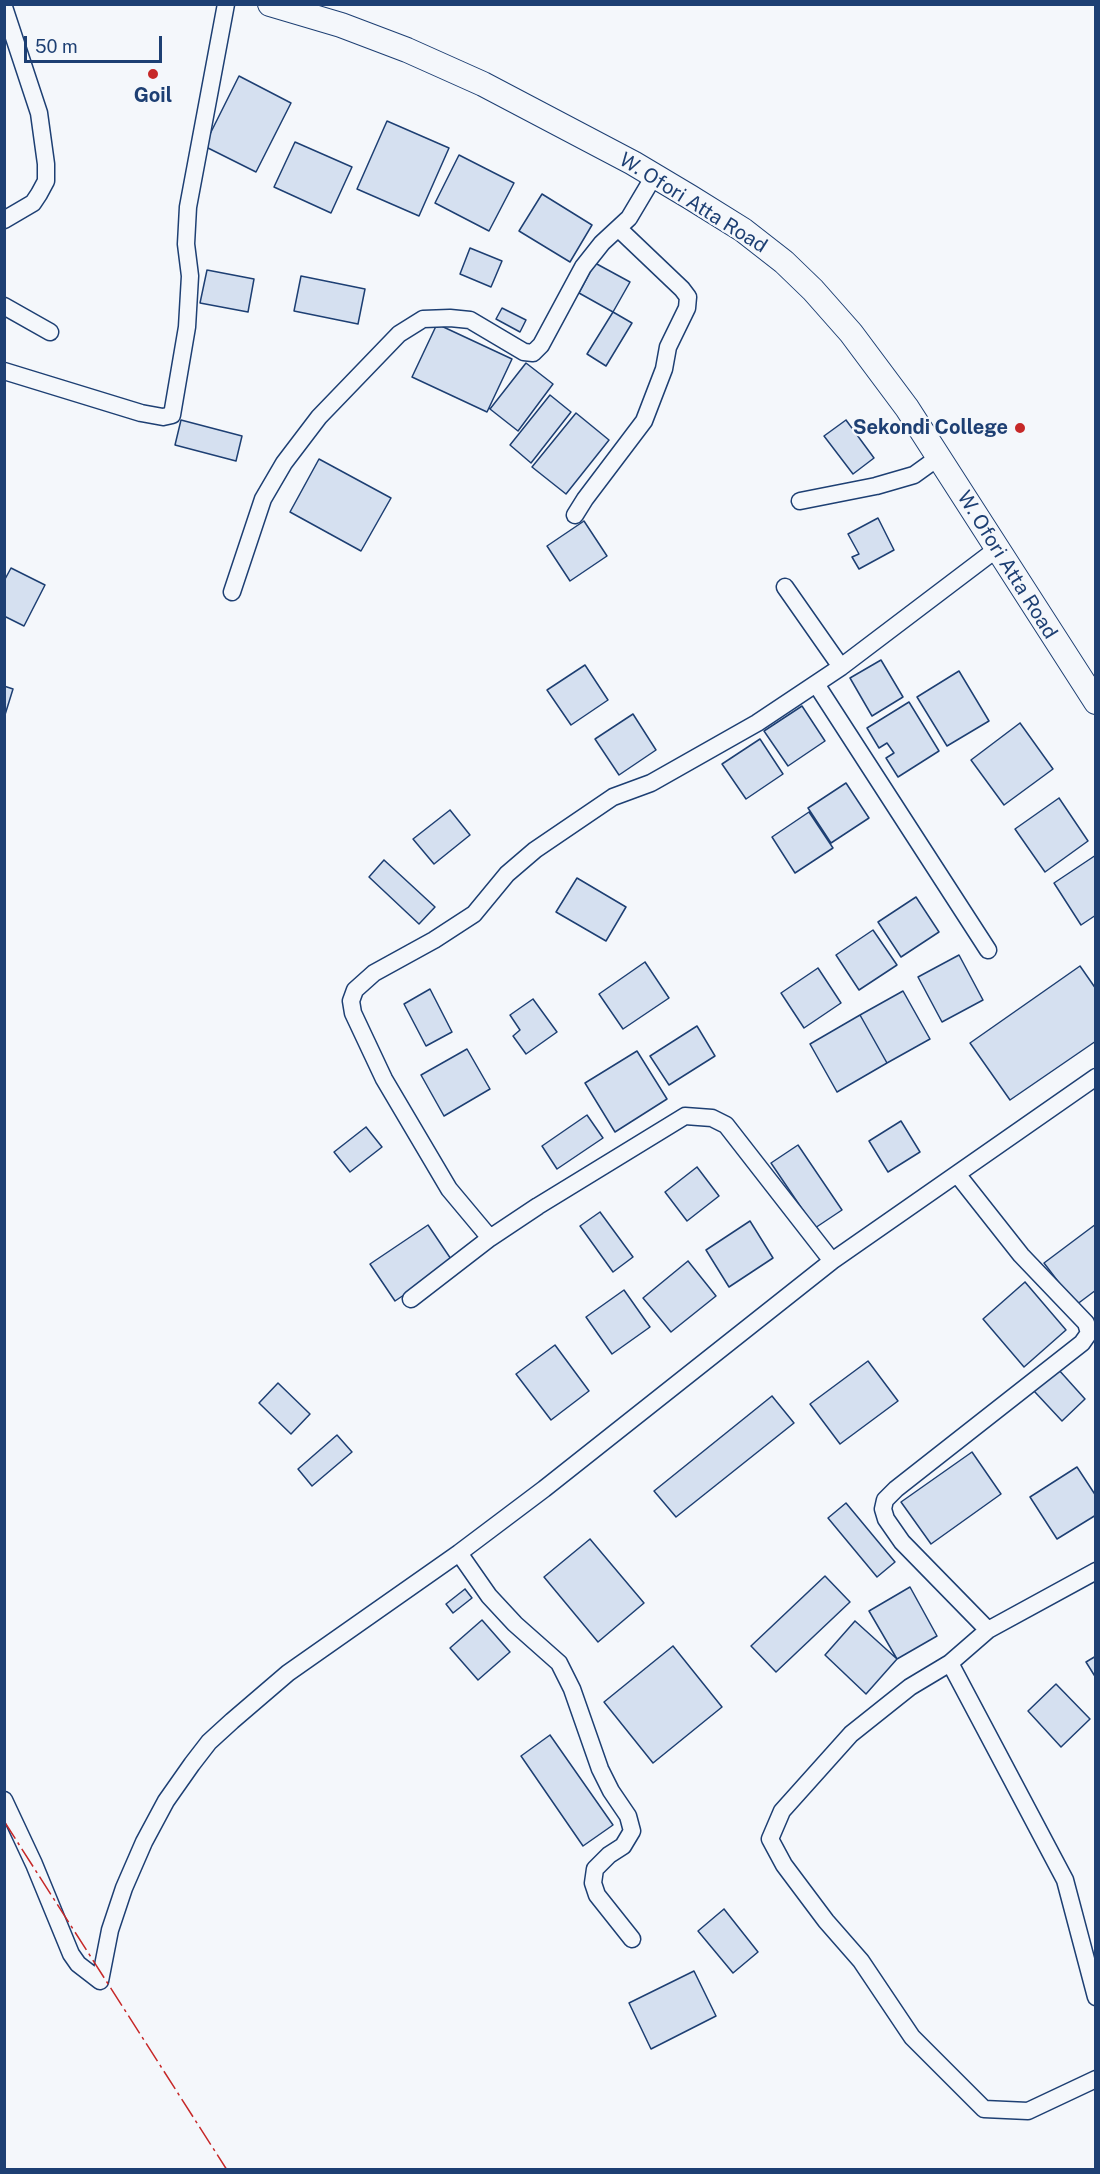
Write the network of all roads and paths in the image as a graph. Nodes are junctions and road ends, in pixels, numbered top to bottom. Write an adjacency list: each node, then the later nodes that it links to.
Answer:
1 (226, 4): 9 (street)
2 (270, 4): 4 (main road, W. Ofori Atta Road)
3 (4, 7): 5 (street)
4 (654, 176): 6 (street); 10 (main road, W. Ofori Atta Road)
5 (4, 220)
6 (619, 229): 12 (street); 15 (street)
7 (4, 306): 8 (street)
8 (50, 332)
9 (4, 371)
10 (939, 457): 11 (street); 13 (main road, W. Ofori Atta Road)
11 (800, 501)
12 (575, 515)
13 (998, 548): 16 (street); 18 (main road, W. Ofori Atta Road)
14 (785, 587): 16 (street)
15 (232, 592)
16 (841, 667): 17 (street)
17 (816, 684): 19 (street); 22 (street)
18 (1095, 702)
19 (988, 950)
20 (1095, 1077): 21 (street)
21 (957, 1174): 23 (street); 27 (street)
22 (490, 1238): 23 (street); 24 (street)
23 (832, 1261): 25 (street)
24 (411, 1299)
25 (459, 1553): 29 (street); 30 (street)
26 (1095, 1571): 27 (street)
27 (988, 1630): 28 (street)
28 (950, 1663): 31 (street); 32 (street)
29 (4, 1800)
30 (632, 1939)
31 (1095, 1998)
32 (1095, 2079)

